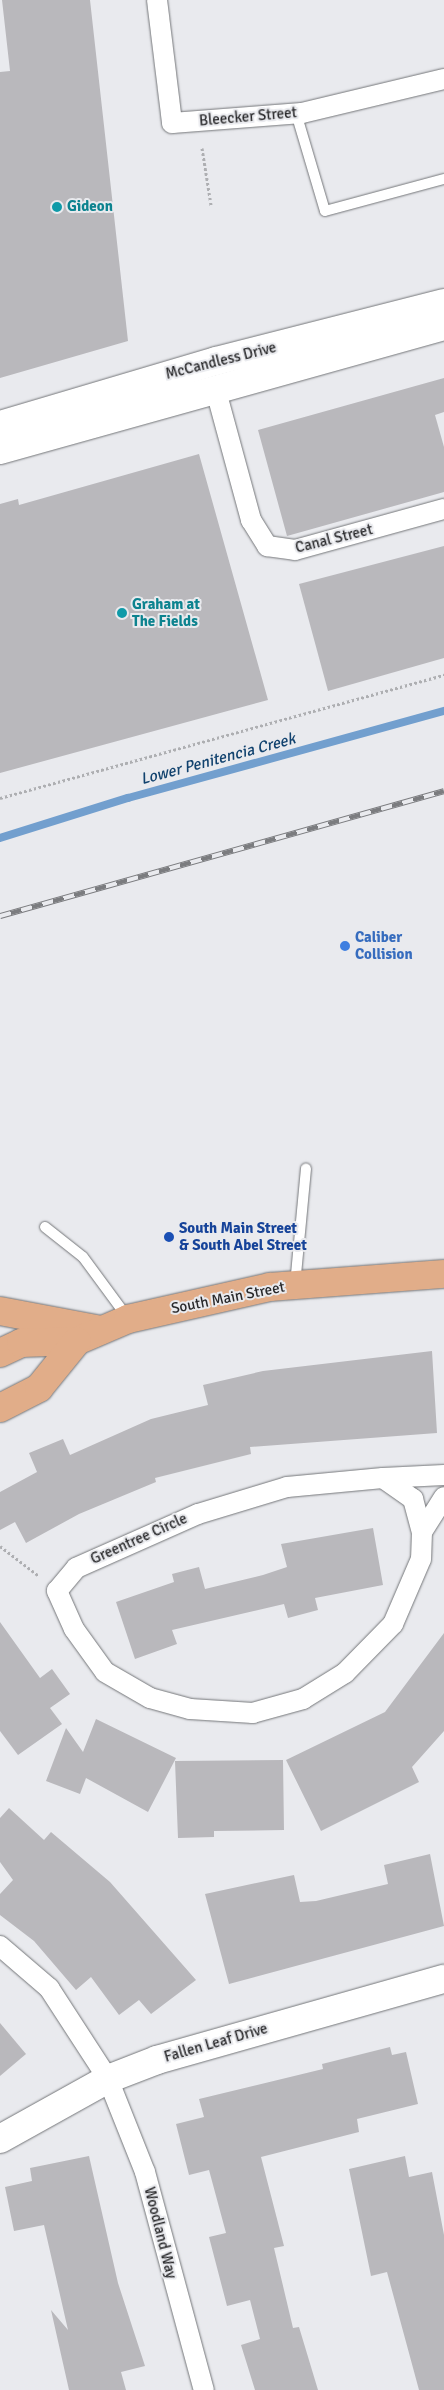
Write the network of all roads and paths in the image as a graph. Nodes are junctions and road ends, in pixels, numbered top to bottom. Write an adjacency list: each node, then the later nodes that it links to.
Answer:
1 (157, 0): 3 (street, Bleecker Street)
2 (444, 79): 3 (street, Bleecker Street)
3 (296, 113): 5 (lane)
4 (202, 148): 6 (path)
5 (444, 179)
6 (211, 205)
7 (444, 303): 10 (main road, McCandless Drive)
8 (444, 326): 9 (main road, McCandless Drive)
9 (216, 391): 11 (main road, McCandless Drive); 12 (street, Canal Street)
10 (0, 425)
11 (0, 450)
12 (444, 509)
13 (444, 675): 14 (path)
14 (0, 798)
15 (306, 1169): 18 (lane)
16 (45, 1227): 20 (lane)
17 (444, 1274): 18 (main road, South Main Street)
18 (295, 1285): 20 (main road, South Main Street)
19 (0, 1311): 21 (main road)
20 (128, 1319): 21 (main road, South Main Street)
21 (104, 1331): 22 (main road, South Main Street)
22 (77, 1341): 23 (main road, South Main Street); 24 (main road)
23 (0, 1353)
24 (0, 1408)
25 (444, 1474): 26 (street, Greentree Circle)
26 (383, 1478): 28 (street); 30 (street, Greentree Circle)
27 (444, 1497): 28 (street)
28 (422, 1532): 30 (street)
29 (0, 1546): 30 (path)
30 (57, 1591)
31 (0, 1946): 33 (street, Woodland Way)
32 (444, 1979): 33 (main road, Fallen Leaf Drive)
33 (108, 2080): 34 (main road, Fallen Leaf Drive); 35 (street, Woodland Way)
34 (0, 2139)
35 (204, 2390)

